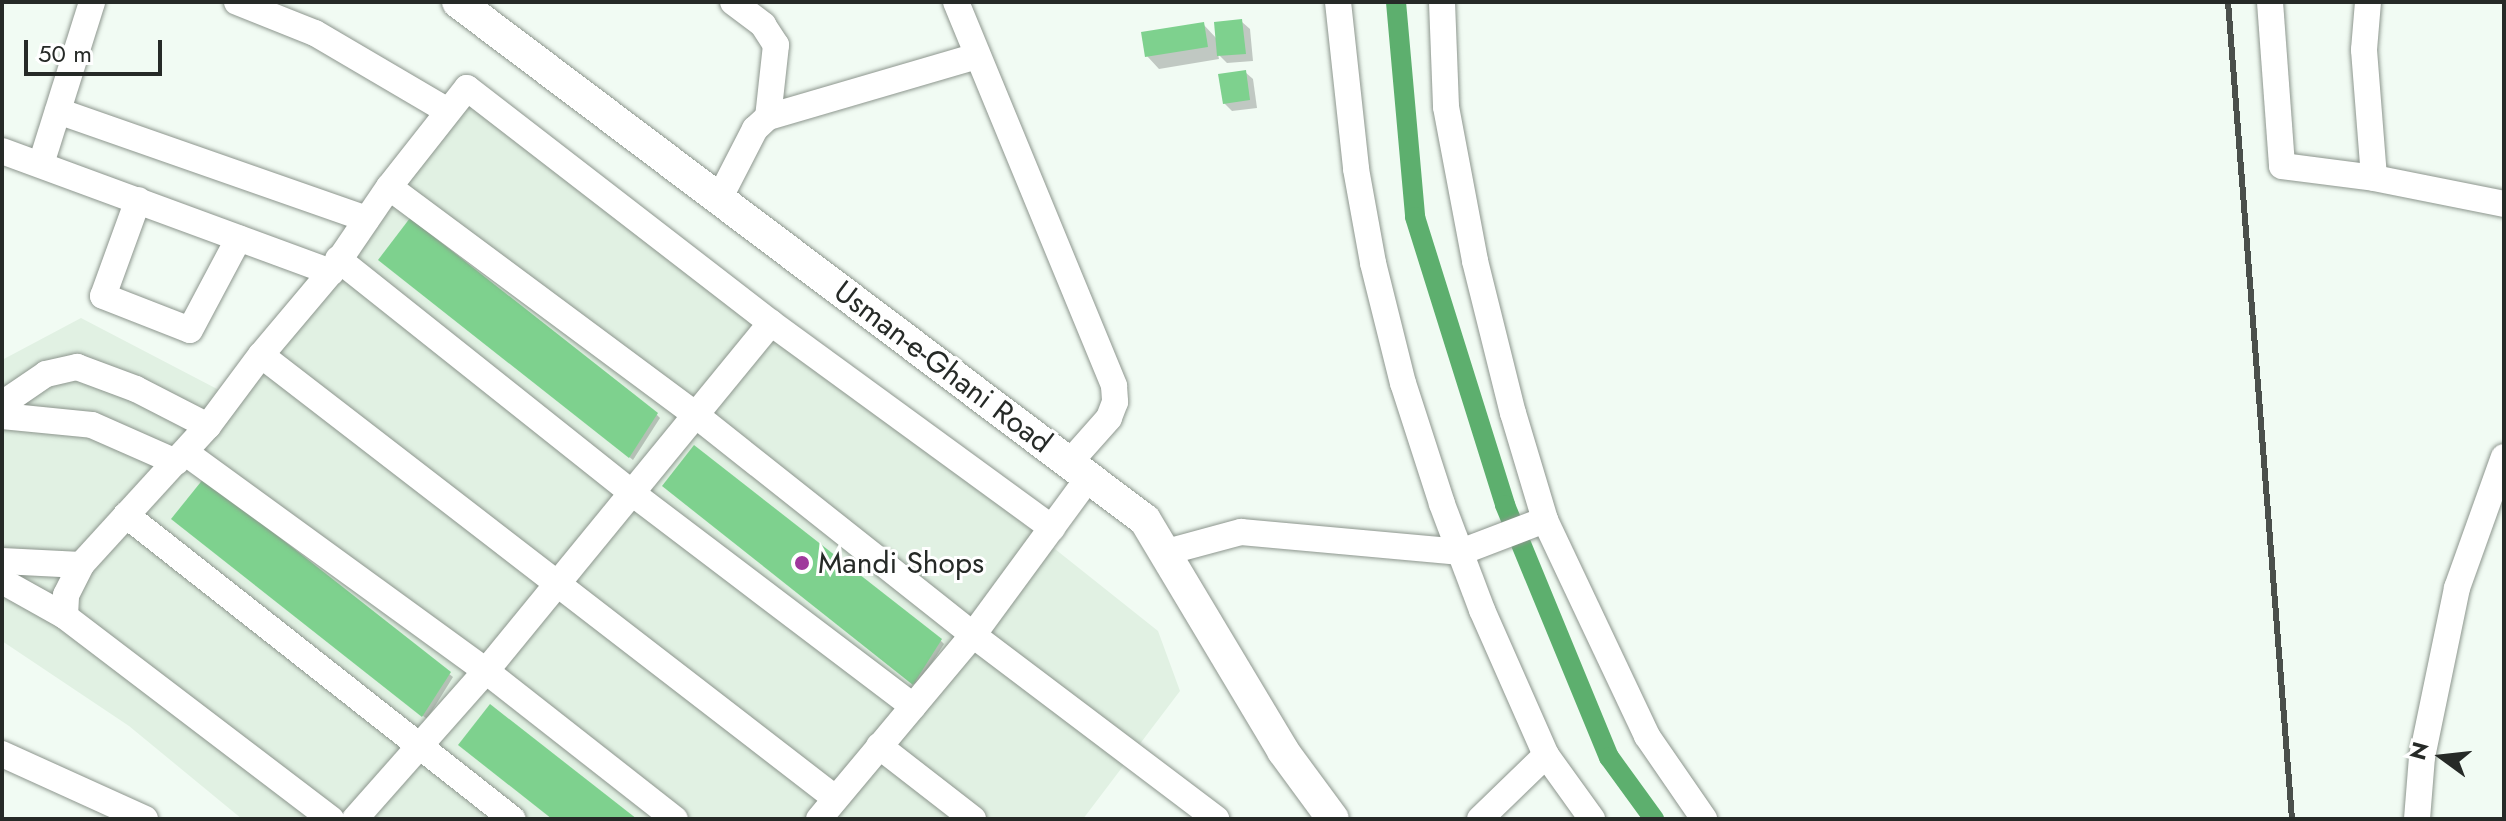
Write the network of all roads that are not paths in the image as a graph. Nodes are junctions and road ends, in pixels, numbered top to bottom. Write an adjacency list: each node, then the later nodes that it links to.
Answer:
1 (92, 2): 11 (street)
2 (237, 2): 12 (street)
3 (458, 2): 18 (main road, Usman-e-Ghani Road)
4 (733, 2): 13 (street)
5 (956, 2): 10 (street)
6 (1338, 2): 37 (street)
7 (1442, 2): 35 (street)
8 (2270, 2): 16 (street)
9 (2368, 2): 16 (street)
10 (977, 56): 13 (street); 32 (street)
11 (58, 111): 15 (street); 21 (street)
12 (448, 111): 17 (street); 24 (street)
13 (768, 117): 18 (street)
14 (2, 151): 15 (street)
15 (41, 164): 19 (street)
16 (2374, 178): 20 (street)
17 (389, 187): 21 (street); 28 (street)
18 (719, 199): 32 (main road, Usman-e-Ghani Road)
19 (138, 200): 22 (street); 22 (street)
20 (2504, 204)
21 (367, 219): 23 (street)
22 (239, 238): 23 (street)
23 (335, 266): 25 (street); 33 (street)
24 (771, 323): 28 (street); 36 (street)
25 (261, 355): 29 (street); 42 (street)
26 (2, 404): 29 (street)
27 (2, 416): 31 (street)
28 (697, 416): 33 (street); 44 (street)
29 (208, 426): 31 (street)
30 (2504, 457): 64 (street)
31 (181, 458): 34 (street); 45 (street)
32 (1079, 469): 36 (street); 38 (main road, Usman-e-Ghani Road)
33 (632, 493): 42 (street); 46 (street)
34 (126, 515): 40 (street); 47 (street)
35 (1540, 521): 37 (street); 63 (street)
36 (1052, 528): 44 (street)
37 (1461, 552): 38 (street); 50 (street)
38 (1163, 553): 60 (main road, Usman-e-Ghani Road)
39 (2, 561): 40 (street)
40 (81, 565): 43 (street)
41 (2, 581): 43 (street)
42 (558, 581): 45 (street); 51 (street)
43 (65, 616): 53 (street)
44 (973, 635): 46 (street); 59 (street)
45 (486, 671): 47 (street); 56 (street)
46 (913, 706): 48 (street)
47 (418, 746): 54 (street); 55 (street)
48 (879, 746): 51 (street); 58 (street)
49 (2, 754): 52 (street)
50 (1546, 755): 61 (street); 62 (street)
51 (835, 798): 57 (street)
52 (145, 819)
53 (331, 819)
54 (355, 819)
55 (513, 819)
56 (675, 819)
57 (819, 819)
58 (973, 819)
59 (1216, 819)
60 (1333, 819)
61 (1480, 819)
62 (1592, 819)
63 (1704, 819)
64 (2417, 819)

